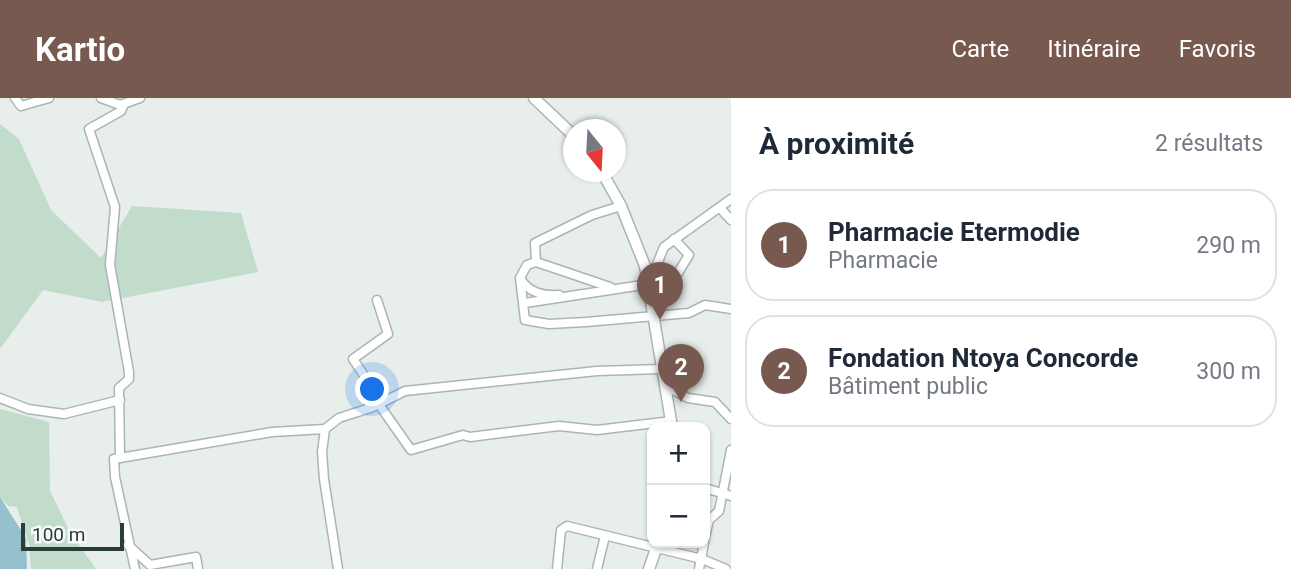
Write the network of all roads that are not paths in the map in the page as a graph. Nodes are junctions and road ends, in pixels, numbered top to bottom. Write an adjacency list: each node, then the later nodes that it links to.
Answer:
1 (15, 98): 2 (street)
2 (49, 98)
3 (101, 98): 6 (street)
4 (140, 98): 6 (street)
5 (534, 98): 7 (street)
6 (124, 104): 29 (street)
7 (563, 126)
8 (608, 182): 10 (street)
9 (731, 199): 11 (street)
10 (621, 206): 15 (street); 16 (street)
11 (720, 208): 12 (street); 13 (street)
12 (731, 220)
13 (674, 239): 14 (street); 18 (street)
14 (660, 253): 15 (street); 19 (street)
15 (642, 257): 19 (street)
16 (536, 262): 17 (street); 20 (street)
17 (520, 278): 21 (street); 23 (street)
18 (673, 281)
19 (649, 284): 20 (street); 25 (street)
20 (616, 289): 21 (street)
21 (575, 295): 23 (street)
22 (377, 300): 30 (street)
23 (525, 303): 25 (street)
24 (731, 309): 25 (street)
25 (653, 315): 26 (street)
26 (662, 369): 27 (street); 30 (street)
27 (667, 387): 31 (street); 32 (street)
28 (0, 398): 29 (street)
29 (120, 400): 36 (street)
30 (379, 402): 33 (street); 34 (street)
31 (731, 419)
32 (672, 422)
33 (647, 426)
34 (325, 429): 36 (street); 51 (street)
35 (731, 450): 38 (street)
36 (120, 458): 43 (street)
37 (710, 489): 38 (street)
38 (720, 491): 39 (street); 40 (street)
39 (731, 496)
40 (710, 519)
41 (605, 536): 42 (street); 52 (street); 53 (street)
42 (647, 543)
43 (128, 545): 48 (street); 49 (street)
44 (656, 548): 54 (street)
45 (667, 548): 47 (street)
46 (703, 548): 47 (street)
47 (702, 559): 55 (street); 56 (street)
48 (150, 565): 49 (street); 50 (street)
49 (134, 567)
50 (198, 569)
51 (338, 569)
52 (557, 569)
53 (597, 569)
54 (649, 569)
55 (699, 569)
56 (726, 569)

